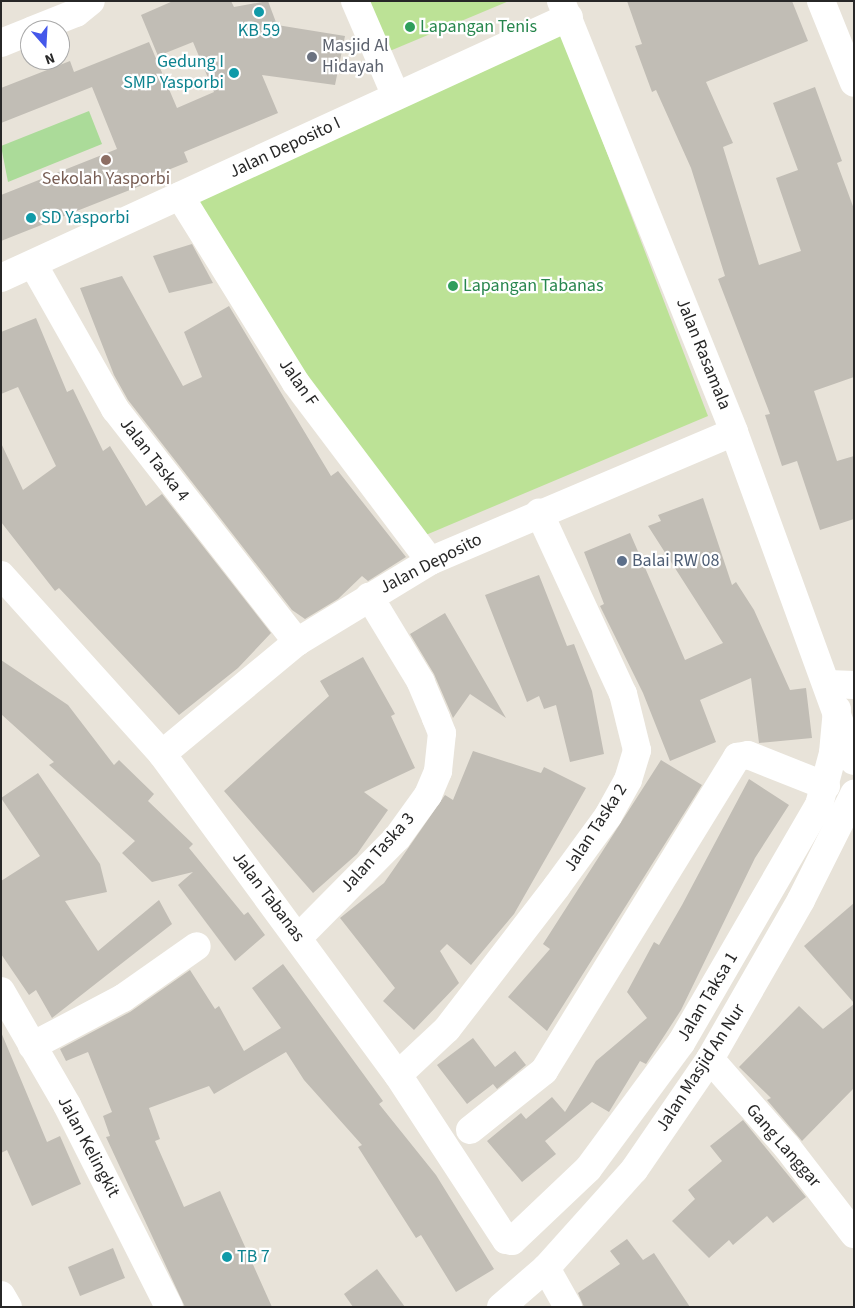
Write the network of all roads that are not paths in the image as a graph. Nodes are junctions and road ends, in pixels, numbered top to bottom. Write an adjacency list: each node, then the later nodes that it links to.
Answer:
1 (91, 1): 5 (street)
2 (355, 1): 9 (street)
3 (822, 2): 8 (street)
4 (565, 9): 9 (street, Jalan Deposito I); 13 (street, Jalan Rasamala)
5 (59, 20)
6 (20, 36): 7 (street)
7 (1, 43)
8 (854, 83)
9 (396, 96): 10 (street, Jalan Deposito I)
10 (180, 196): 11 (street, Jalan Deposito I); 15 (street, Jalan F)
11 (33, 264): 12 (street, Jalan Deposito I); 18 (street, Jalan Taska 4)
12 (1, 278)
13 (734, 432): 14 (street, Jalan Deposito); 19 (street, Jalan Rasamala)
14 (539, 512): 15 (street, Jalan Deposito); 30 (street, Jalan Taska 2)
15 (430, 562): 17 (street, Jalan Deposito)
16 (1, 575): 21 (street, Jalan Tabanas)
17 (369, 596): 18 (street, Jalan Deposito); 25 (street, Jalan Taska 3)
18 (297, 642): 21 (street, Jalan Deposito)
19 (841, 685): 20 (street, Jalan Rasamala)
20 (837, 710): 22 (street, Jalan Rasamala); 23 (street, Jalan Taksa 1)
21 (162, 754): 25 (street, Jalan Tabanas)
22 (854, 761)
23 (826, 786): 31 (street); 33 (street, Jalan Taksa 1)
24 (854, 794): 29 (street, Jalan Masjid An Nur)
25 (298, 938): 30 (street, Jalan Tabanas)
26 (196, 946): 28 (street)
27 (1, 991): 28 (street, Jalan Kelingkit)
28 (32, 1046): 37 (street, Jalan Kelingkit)
29 (710, 1059): 32 (street, Gang Langgar); 34 (street, Jalan Masjid An Nur)
30 (398, 1076): 33 (street, Jalan Tabanas)
31 (470, 1130)
32 (854, 1234)
33 (506, 1240)
34 (546, 1268): 38 (street, Jalan Masjid An Nur); 39 (street)
35 (1, 1295): 36 (street)
36 (8, 1307)
37 (169, 1307)
38 (501, 1307)
39 (568, 1307)

